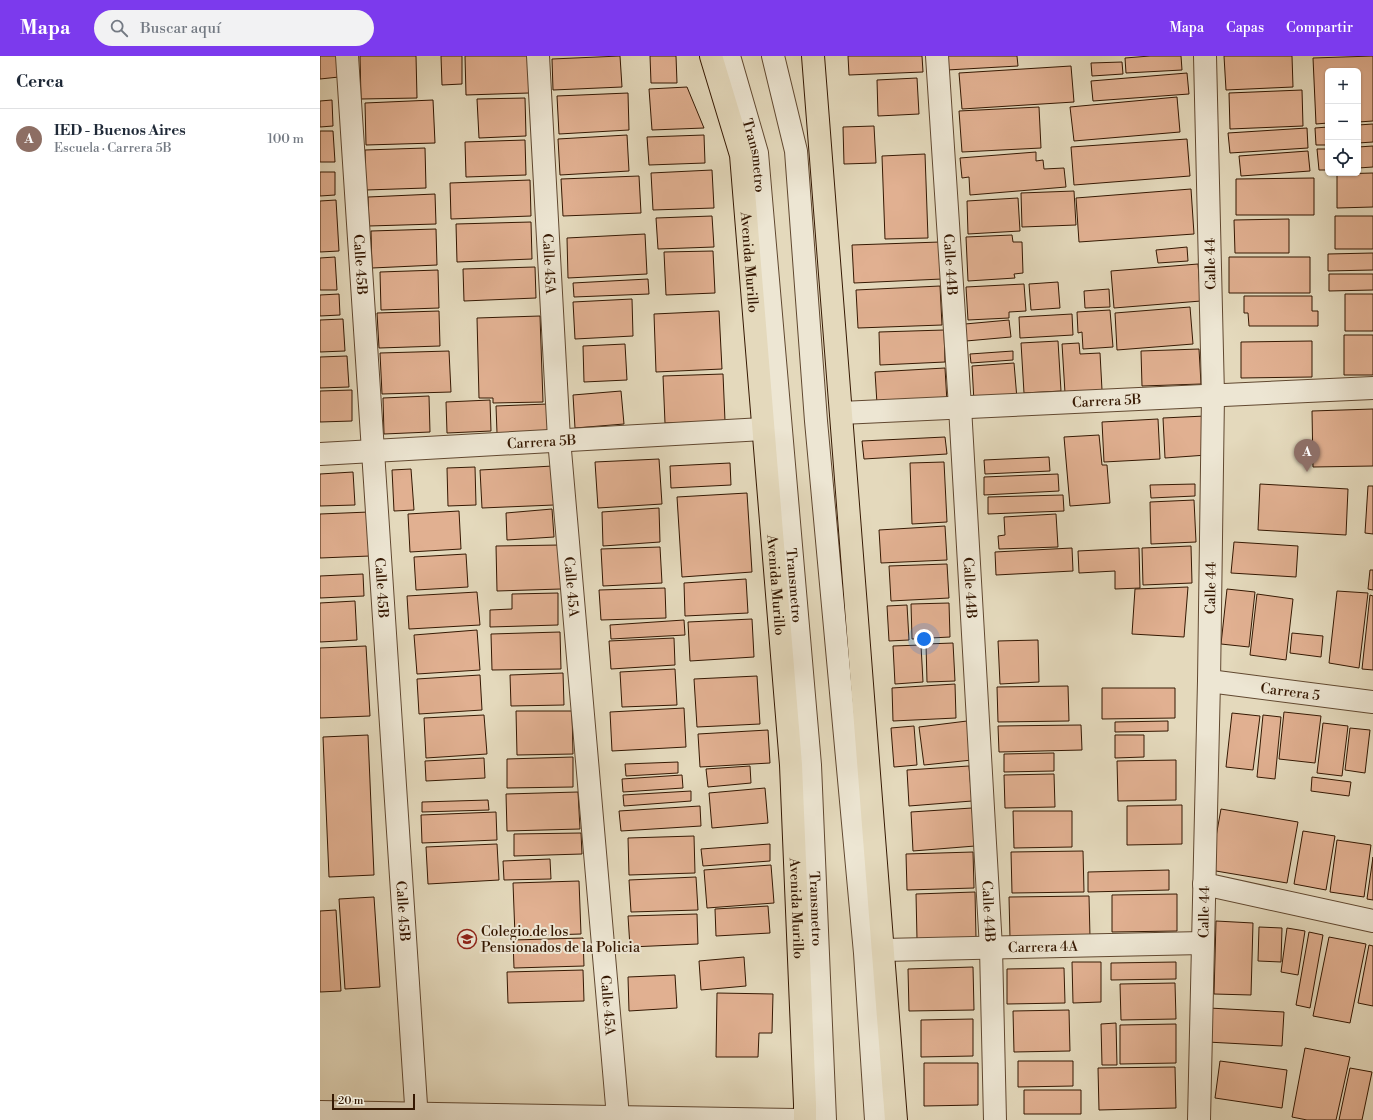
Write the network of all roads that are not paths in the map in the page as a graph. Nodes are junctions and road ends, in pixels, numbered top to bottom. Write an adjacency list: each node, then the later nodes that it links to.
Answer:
1 (347, 56): 15 (street, Calle 45B)
2 (538, 56): 14 (street, Calle 45A)
3 (711, 56): 13 (main road, Avenida Murillo)
4 (729, 56): 29 (street, Transmetro)
5 (774, 56): 30 (street)
6 (813, 56): 12 (main road)
7 (937, 56): 11 (street, Calle 44B)
8 (1205, 56): 10 (street, Calle 44)
9 (1373, 388): 10 (street, Carrera 5B)
10 (1213, 395): 11 (street, Carrera 5B); 17 (street, Calle 44)
11 (960, 407): 12 (street, Carrera 5B); 22 (street, Calle 44B)
12 (841, 413): 23 (main road)
13 (763, 429): 14 (street, Carrera 5B); 28 (main road, Avenida Murillo)
14 (559, 439): 15 (street, Carrera 5B); 26 (street, Calle 45A)
15 (373, 451): 16 (street, Carrera 5B); 25 (street, Calle 45B)
16 (320, 454)
17 (1209, 681): 18 (street, Carrera 5); 19 (street, Calle 44)
18 (1373, 702)
19 (1204, 884): 20 (street); 21 (street, Calle 44)
20 (1373, 921)
21 (1203, 943): 22 (street, Carrera 4A); 33 (street, Calle 44)
22 (991, 948): 23 (street, Carrera 4A); 32 (street, Calle 44B)
23 (883, 950): 31 (main road)
24 (320, 1112): 25 (street)
25 (417, 1117): 26 (street)
26 (618, 1117): 27 (street)
27 (796, 1120)
28 (805, 1120)
29 (825, 1120)
30 (876, 1120)
31 (896, 1120)
32 (996, 1120)
33 (1199, 1120)

